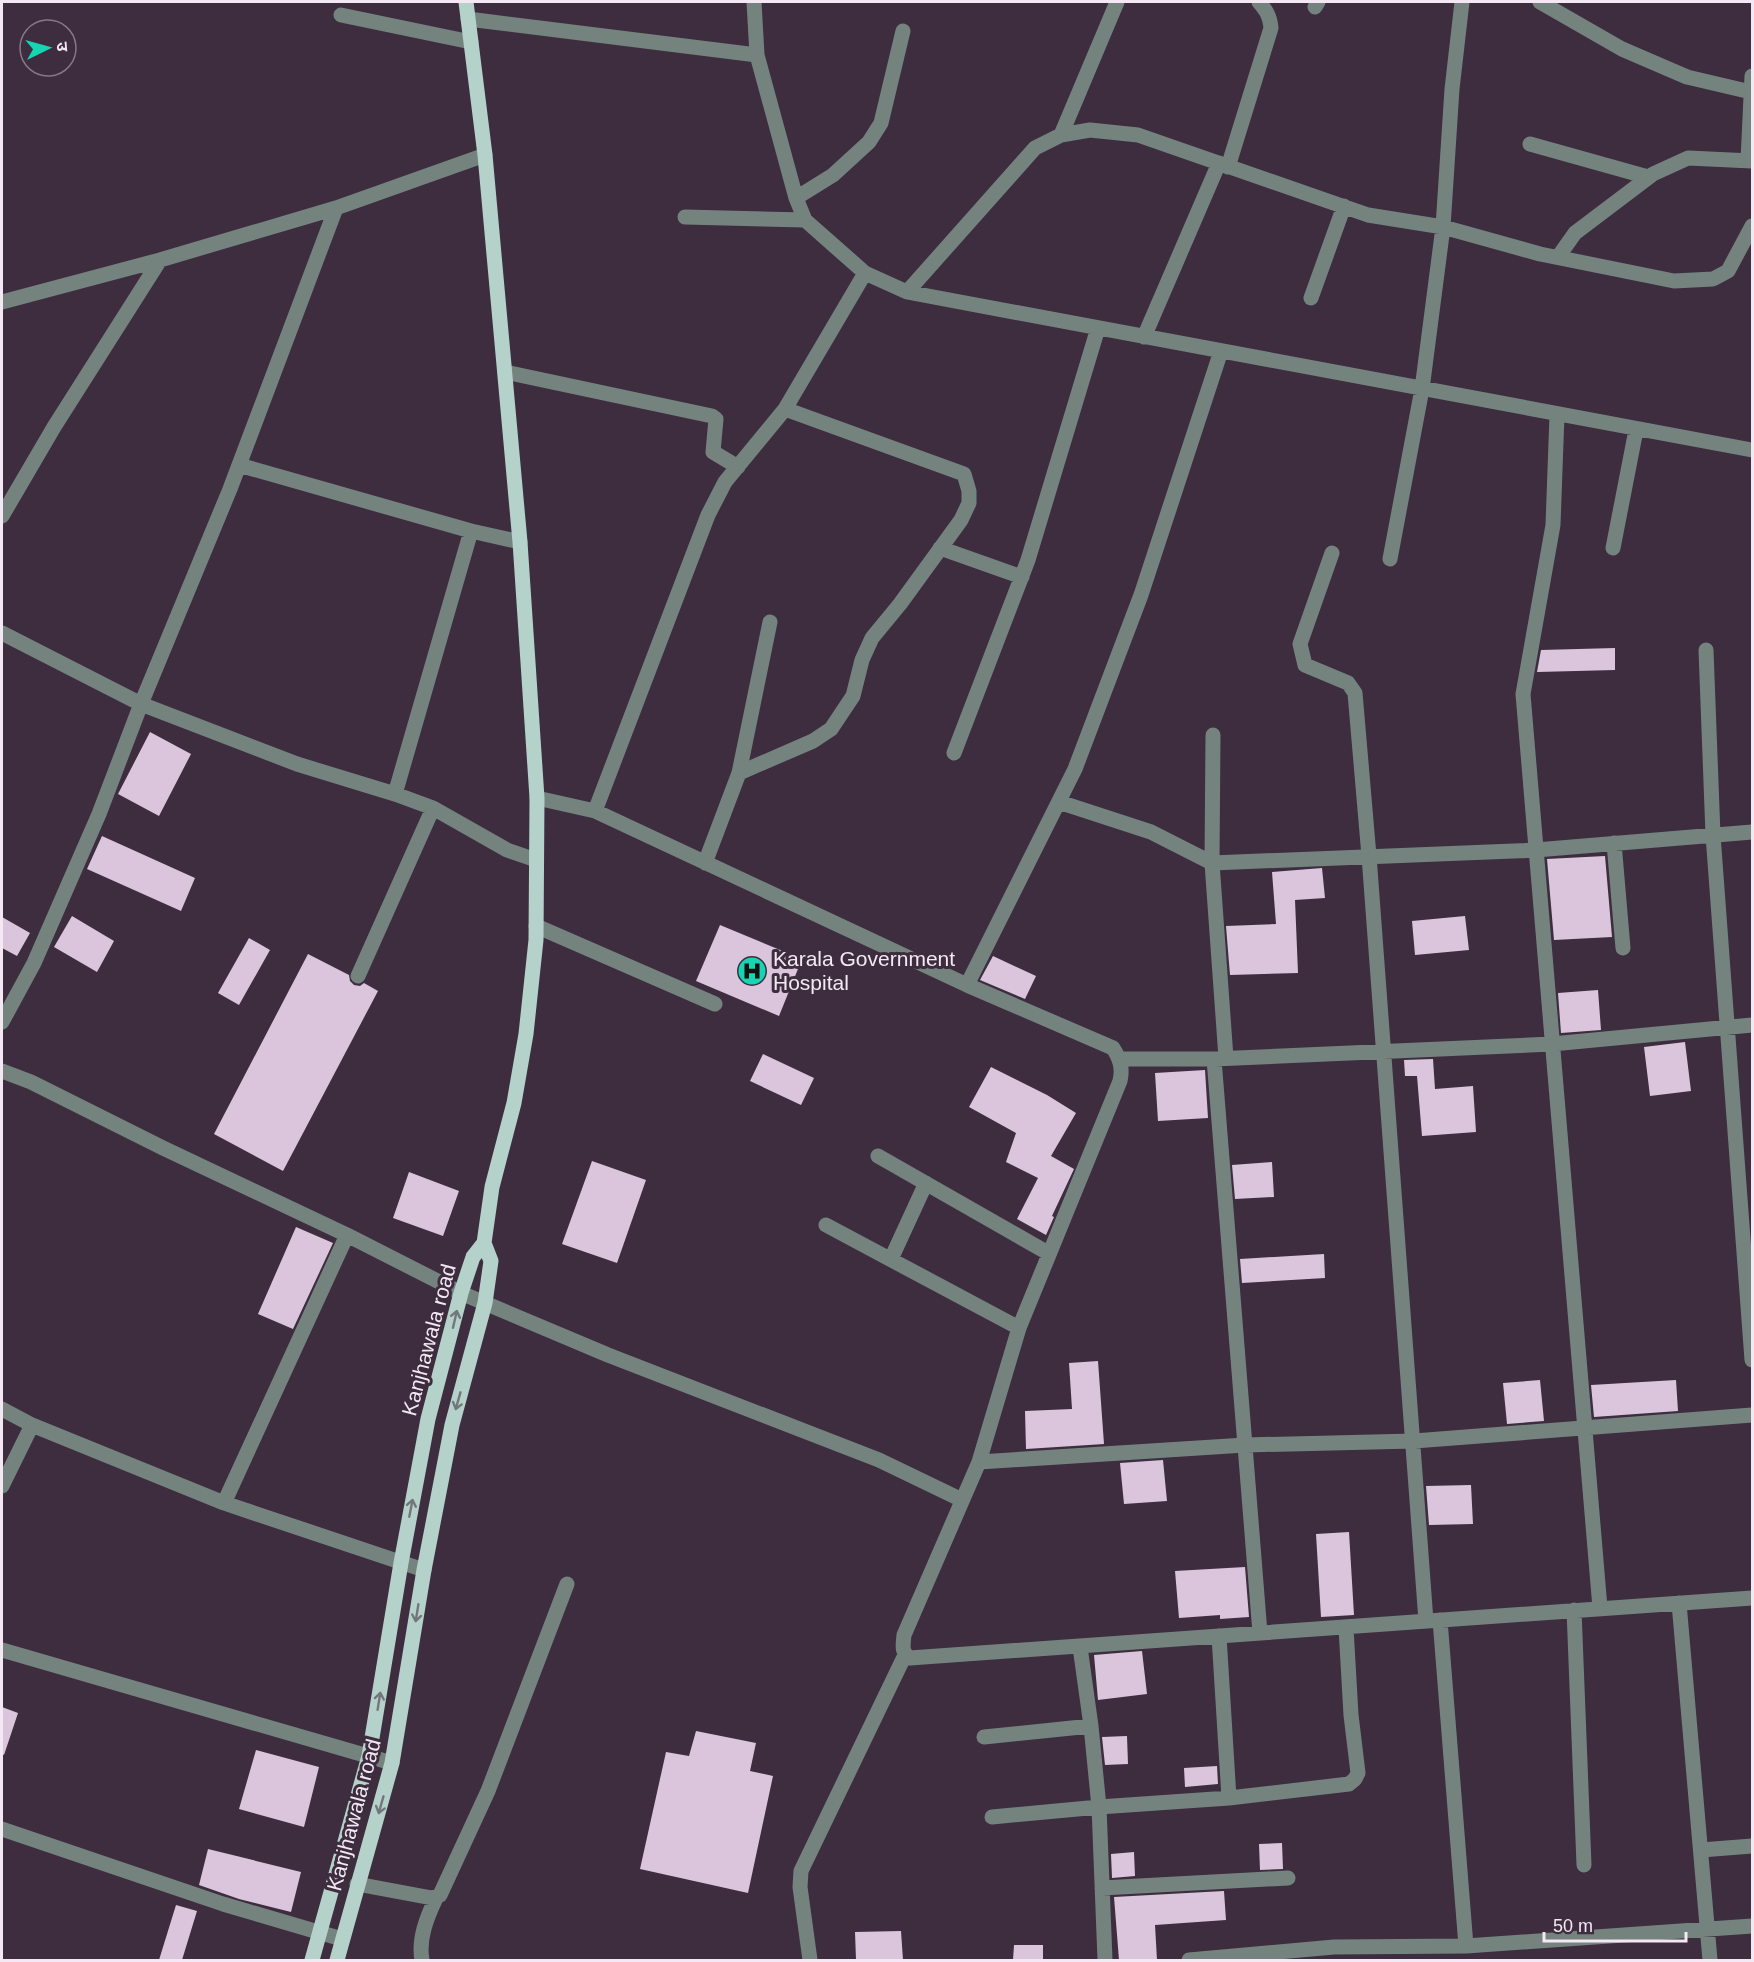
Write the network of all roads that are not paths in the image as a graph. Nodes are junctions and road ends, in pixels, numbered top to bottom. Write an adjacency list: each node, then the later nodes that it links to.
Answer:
1 (466, 2): 8 (main road)
2 (754, 2): 11 (street)
3 (1117, 2): 14 (street)
4 (1259, 2): 18 (street)
5 (1462, 2): 26 (street)
6 (1540, 2): 13 (street)
7 (341, 15): 10 (street)
8 (468, 19): 10 (main road); 11 (street)
9 (903, 32): 20 (street)
10 (471, 42): 16 (main road)
11 (757, 55): 20 (street)
12 (1752, 76): 13 (street)
13 (1751, 92): 17 (street)
14 (1061, 135): 18 (street); 30 (street)
15 (1530, 144): 19 (street)
16 (485, 155): 22 (street); 36 (main road)
17 (1750, 160): 19 (street)
18 (1223, 165): 21 (street); 34 (street)
19 (1648, 177): 27 (street)
20 (796, 198): 24 (street)
21 (1344, 206): 26 (street); 31 (street)
22 (336, 208): 28 (street); 42 (street)
23 (685, 217): 24 (street)
24 (805, 220): 29 (street)
25 (1752, 226): 27 (street)
26 (1443, 227): 27 (street); 37 (street)
27 (1558, 257)
28 (160, 260): 32 (street); 44 (street)
29 (865, 273): 30 (street); 38 (street)
30 (907, 292): 33 (street)
31 (1311, 298)
32 (2, 302)
33 (1098, 328): 34 (street); 51 (street)
34 (1144, 337): 35 (street)
35 (1221, 351): 37 (street); 61 (street)
36 (505, 372): 43 (street); 46 (main road)
37 (1422, 389): 39 (street); 50 (street)
38 (785, 409): 43 (street); 47 (street)
39 (1557, 415): 40 (street); 67 (street)
40 (1636, 430): 41 (street); 48 (street)
41 (1752, 450)
42 (239, 465): 45 (street); 55 (street)
43 (738, 466): 63 (street)
44 (2, 516)
45 (471, 531): 46 (street); 59 (street)
46 (520, 542): 60 (main road)
47 (940, 548): 51 (street); 58 (street)
48 (1613, 548)
49 (1332, 553): 68 (street)
50 (1390, 559)
51 (1022, 577): 57 (street)
52 (771, 622): 58 (street)
53 (2, 633): 55 (street)
54 (1706, 650): 65 (street)
55 (141, 704): 59 (street); 77 (street)
56 (1213, 735): 71 (street)
57 (954, 753)
58 (739, 773): 70 (street)
59 (395, 794): 62 (street)
60 (537, 798): 63 (street); 69 (main road)
61 (1059, 802): 71 (street); 75 (street)
62 (433, 808): 69 (street); 74 (street)
63 (595, 811): 70 (street)
64 (1752, 832): 65 (street)
65 (1713, 835): 66 (street); 79 (street)
66 (1614, 843): 67 (street); 73 (street)
67 (1536, 850): 68 (street); 80 (street)
68 (1369, 856): 71 (street); 81 (street)
69 (537, 860): 72 (main road)
70 (705, 863): 75 (street)
71 (1212, 863): 83 (street)
72 (536, 926): 76 (street); 89 (main road)
73 (1623, 948)
74 (358, 976)
75 (967, 985): 82 (street)
76 (715, 1004)
77 (2, 1022)
78 (1752, 1025): 79 (street)
79 (1727, 1027): 80 (street); 95 (street)
80 (1552, 1044): 81 (street); 99 (street)
81 (1384, 1050): 83 (street); 100 (street)
82 (1120, 1059): 83 (street); 90 (street)
83 (1220, 1059): 101 (street)
84 (2, 1071): 88 (street)
85 (878, 1156): 86 (street)
86 (926, 1183): 90 (street); 91 (street)
87 (826, 1225): 91 (street)
88 (347, 1235): 92 (street); 105 (street)
89 (484, 1243): 92 (main road, Kanjhawala road); 93 (main road, Kanjhawala road)
90 (1048, 1252): 94 (street)
91 (891, 1259): 94 (street)
92 (461, 1293): 93 (street); 106 (main road, Kanjhawala road, one-way to 92)
93 (485, 1303): 104 (street); 107 (main road, Kanjhawala road, one-way to 107)
94 (1018, 1328): 102 (street)
95 (1752, 1360)
96 (2, 1409): 98 (street)
97 (1752, 1415): 99 (street)
98 (32, 1425): 103 (street); 105 (street)
99 (1585, 1429): 100 (street); 111 (street)
100 (1414, 1441): 101 (street); 113 (street)
101 (1245, 1444): 102 (street); 115 (street)
102 (979, 1462): 104 (street)
103 (2, 1486)
104 (962, 1500): 119 (street)
105 (224, 1503): 106 (street)
106 (401, 1563): 107 (street); 122 (main road, Kanjhawala road, one-way to 106)
107 (424, 1570): 123 (main road, Kanjhawala road, one-way to 123)
108 (567, 1584): 134 (street)
109 (1752, 1598): 110 (street)
110 (1679, 1603): 111 (street); 129 (street)
111 (1600, 1608): 112 (street)
112 (1574, 1610): 113 (street); 130 (street)
113 (1433, 1620): 114 (street); 139 (street)
114 (1346, 1628): 115 (street); 124 (street)
115 (1260, 1633): 116 (street)
116 (1219, 1636): 117 (street); 124 (street)
117 (1080, 1647): 119 (street); 120 (street)
118 (2, 1650): 122 (street)
119 (905, 1655): 144 (street)
120 (1092, 1726): 121 (street); 125 (street)
121 (984, 1737)
122 (369, 1756): 123 (street); 137 (main road, Kanjhawala road)
123 (392, 1763): 132 (main road, Kanjhawala road, one-way to 132)
124 (1229, 1798): 125 (street)
125 (1099, 1807): 126 (street); 133 (street)
126 (992, 1816)
127 (2, 1829): 137 (street)
128 (1752, 1846): 129 (street)
129 (1701, 1850): 136 (street)
130 (1584, 1865)
131 (1287, 1878): 133 (street)
132 (357, 1884): 134 (street); 138 (main road, Kanjhawala road)
133 (1102, 1888): 145 (street)
134 (436, 1898): 143 (street)
135 (1752, 1926): 136 (street)
136 (1708, 1929): 139 (street); 147 (street)
137 (319, 1932): 138 (street); 141 (main road, Kanjhawala road)
138 (342, 1939): 142 (main road, Kanjhawala road)
139 (1466, 1946): 140 (street)
140 (1257, 1957): 146 (street)
141 (312, 1960)
142 (337, 1960)
143 (422, 1960)
144 (810, 1960)
145 (1105, 1960)
146 (1189, 1960)
147 (1710, 1960)

